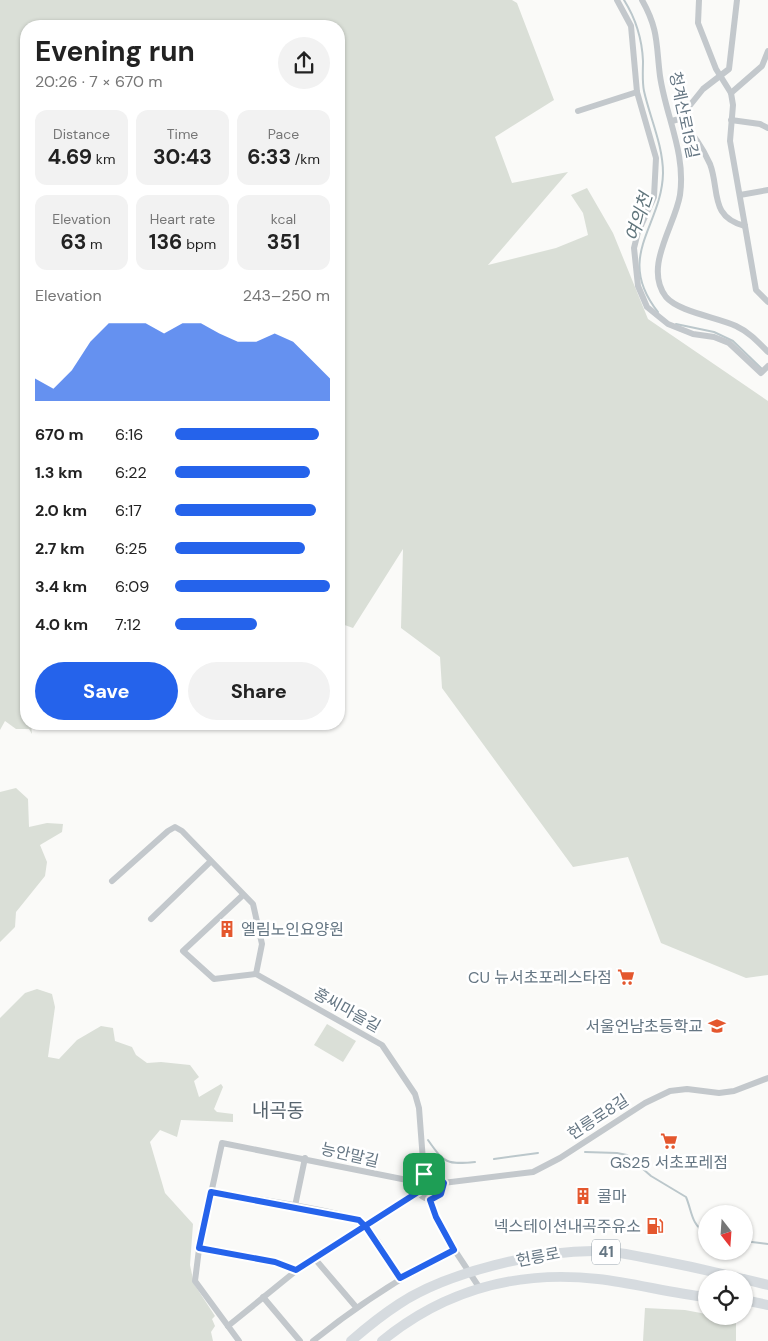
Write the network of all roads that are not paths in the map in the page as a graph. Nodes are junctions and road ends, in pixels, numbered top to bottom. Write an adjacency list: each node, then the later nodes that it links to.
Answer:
1 (616, 0): 7 (street)
2 (642, 0): 10 (street, 청계산로15길)
3 (699, 0): 6 (street)
4 (738, 0): 6 (street)
5 (768, 51): 8 (street)
6 (720, 77): 8 (street); 10 (street)
7 (637, 92): 9 (street); 18 (street)
8 (731, 93): 11 (street)
9 (578, 111)
10 (676, 120): 15 (street); 17 (street, 청계산로15길)
11 (731, 120): 12 (street); 14 (street)
12 (768, 128)
13 (768, 190): 14 (street)
14 (740, 195): 15 (street)
15 (745, 226): 16 (street)
16 (766, 298)
17 (768, 352)
18 (768, 366)
19 (210, 862): 20 (street); 21 (street); 22 (street)
20 (112, 881)
21 (242, 895): 23 (street); 23 (street)
22 (151, 919)
23 (256, 974): 26 (street, 홍씨마을길)
24 (768, 1078): 28 (street, 헌릉로8길)
25 (305, 1158): 27 (street, 능안말길); 29 (street, 능안말길); 32 (street, 능안말길)
26 (424, 1174): 27 (street); 28 (street)
27 (417, 1182): 30 (street)
28 (444, 1183): 31 (street)
29 (211, 1192): 32 (street); 34 (street, 능안말길)
30 (418, 1192): 31 (street); 33 (street)
31 (430, 1200): 35 (street)
32 (295, 1206): 33 (street)
33 (366, 1227): 36 (street); 40 (street)
34 (199, 1248): 37 (street); 49 (street, 능안말길)
35 (454, 1250): 39 (street); 40 (street)
36 (315, 1259): 37 (street); 48 (street)
37 (296, 1270): 45 (street)
38 (709, 1270): 39 (main road, 헌릉로 / 41)
39 (470, 1273): 43 (street); 53 (main road, 헌릉로 / 41)
40 (400, 1278): 48 (street)
41 (753, 1281): 42 (main road, 헌릉로 / 41)
42 (768, 1285)
43 (479, 1287): 44 (main road, 헌릉로 / 41); 54 (main road, 헌릉로 / 41)
44 (698, 1295)
45 (263, 1297): 49 (street); 51 (street)
46 (753, 1302): 47 (main road)
47 (768, 1304)
48 (356, 1307): 52 (street)
49 (228, 1326): 50 (street, 능안말길)
50 (239, 1341)
51 (300, 1341)
52 (313, 1341)
53 (351, 1341)
54 (382, 1341)

